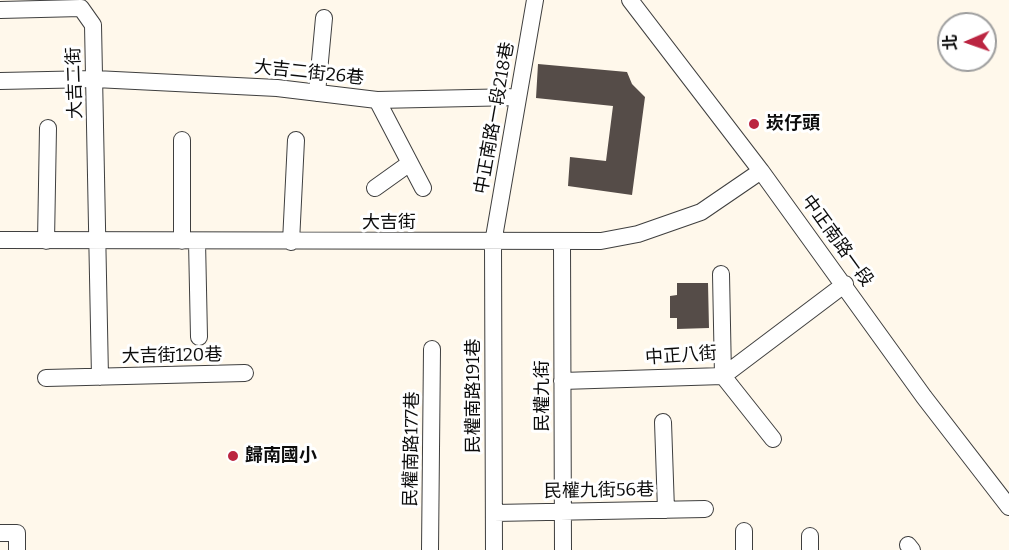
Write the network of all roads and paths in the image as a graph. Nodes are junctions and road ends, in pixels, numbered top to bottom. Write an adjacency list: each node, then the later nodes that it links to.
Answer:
1 (535, 0): 8 (street, 中正南路一段218巷)
2 (630, 0): 14 (street, 中正南路一段)
3 (0, 10): 5 (street, 大吉二街)
4 (324, 18): 7 (street)
5 (95, 79): 6 (street, 大吉二街26巷); 7 (street, 大吉二街26巷); 19 (street, 大吉二街)
6 (0, 81)
7 (317, 93): 9 (street, 大吉二街26巷)
8 (518, 97): 9 (street, 大吉二街26巷); 22 (street, 中正南路一段218巷)
9 (377, 100): 13 (street)
10 (48, 128): 18 (street)
11 (182, 140): 20 (street)
12 (296, 140): 21 (street)
13 (410, 163): 15 (street); 16 (street)
14 (761, 171): 23 (street, 大吉街); 25 (street, 中正南路一段)
15 (375, 188)
16 (423, 188)
17 (0, 240): 18 (street, 大吉街)
18 (46, 241): 19 (street, 大吉街)
19 (98, 241): 20 (street, 大吉街); 30 (street, 大吉街120巷)
20 (190, 241): 21 (street, 大吉街); 26 (street)
21 (291, 242): 22 (street, 大吉街)
22 (493, 243): 23 (street, 大吉街); 39 (street, 民權南路191巷)
23 (562, 243): 32 (street, 民權九街)
24 (721, 274): 29 (street)
25 (845, 284): 29 (street, 中正八街); 35 (street, 中正南路一段)
26 (199, 337)
27 (432, 349): 43 (street, 民權南路177巷)
28 (245, 373): 30 (street, 大吉街120巷)
29 (723, 376): 32 (street, 中正八街); 34 (street)
30 (100, 377): 31 (street, 大吉街120巷)
31 (46, 378)
32 (562, 381): 38 (street, 民權九街)
33 (663, 422): 37 (street)
34 (773, 439)
35 (1009, 507)
36 (705, 509): 37 (street, 民權九街56巷)
37 (666, 510): 38 (street, 民權九街56巷)
38 (563, 511): 39 (street, 民權九街56巷); 45 (street, 民權九街)
39 (494, 513): 44 (street, 民權南路191巷)
40 (744, 531): 46 (street)
41 (0, 533): 42 (street)
42 (17, 550)
43 (430, 550)
44 (494, 550)
45 (563, 550)
46 (744, 550)

